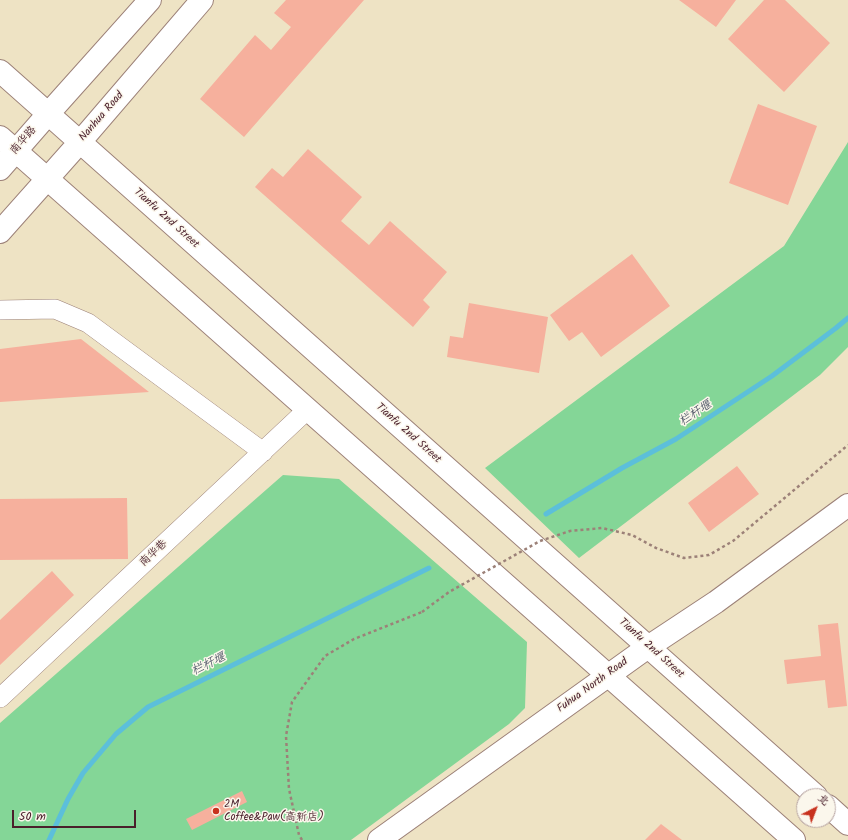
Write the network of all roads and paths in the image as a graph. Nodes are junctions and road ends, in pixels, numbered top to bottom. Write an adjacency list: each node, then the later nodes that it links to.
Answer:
1 (150, 0): 4 (main road)
2 (202, 0): 5 (main road, Nanhua Road)
3 (0, 71): 4 (main road, Tianfu 2nd Street)
4 (48, 114): 5 (main road, Tianfu 2nd Street); 6 (main road, 南华路)
5 (80, 142): 8 (main road, Nanhua Road); 15 (main road, Tianfu 2nd Street)
6 (8, 144): 7 (main road, 南华路); 8 (main road)
7 (0, 169)
8 (48, 179): 9 (main road, Nanhua Road); 11 (main road)
9 (0, 232)
10 (0, 310): 13 (street)
11 (308, 409): 13 (street, 南华巷); 16 (main road)
12 (848, 445): 21 (path, bridge)
13 (263, 452): 17 (street, 南华巷)
14 (848, 505): 15 (main road, Fuhua North Road)
15 (648, 647): 16 (main road, Fuhua North Road); 18 (main road, Tianfu 2nd Street)
16 (608, 675): 22 (main road, Fuhua North Road); 23 (main road)
17 (0, 698)
18 (807, 788)
19 (836, 813): 20 (main road)
20 (848, 824)
21 (302, 840)
22 (379, 840)
23 (794, 840)

